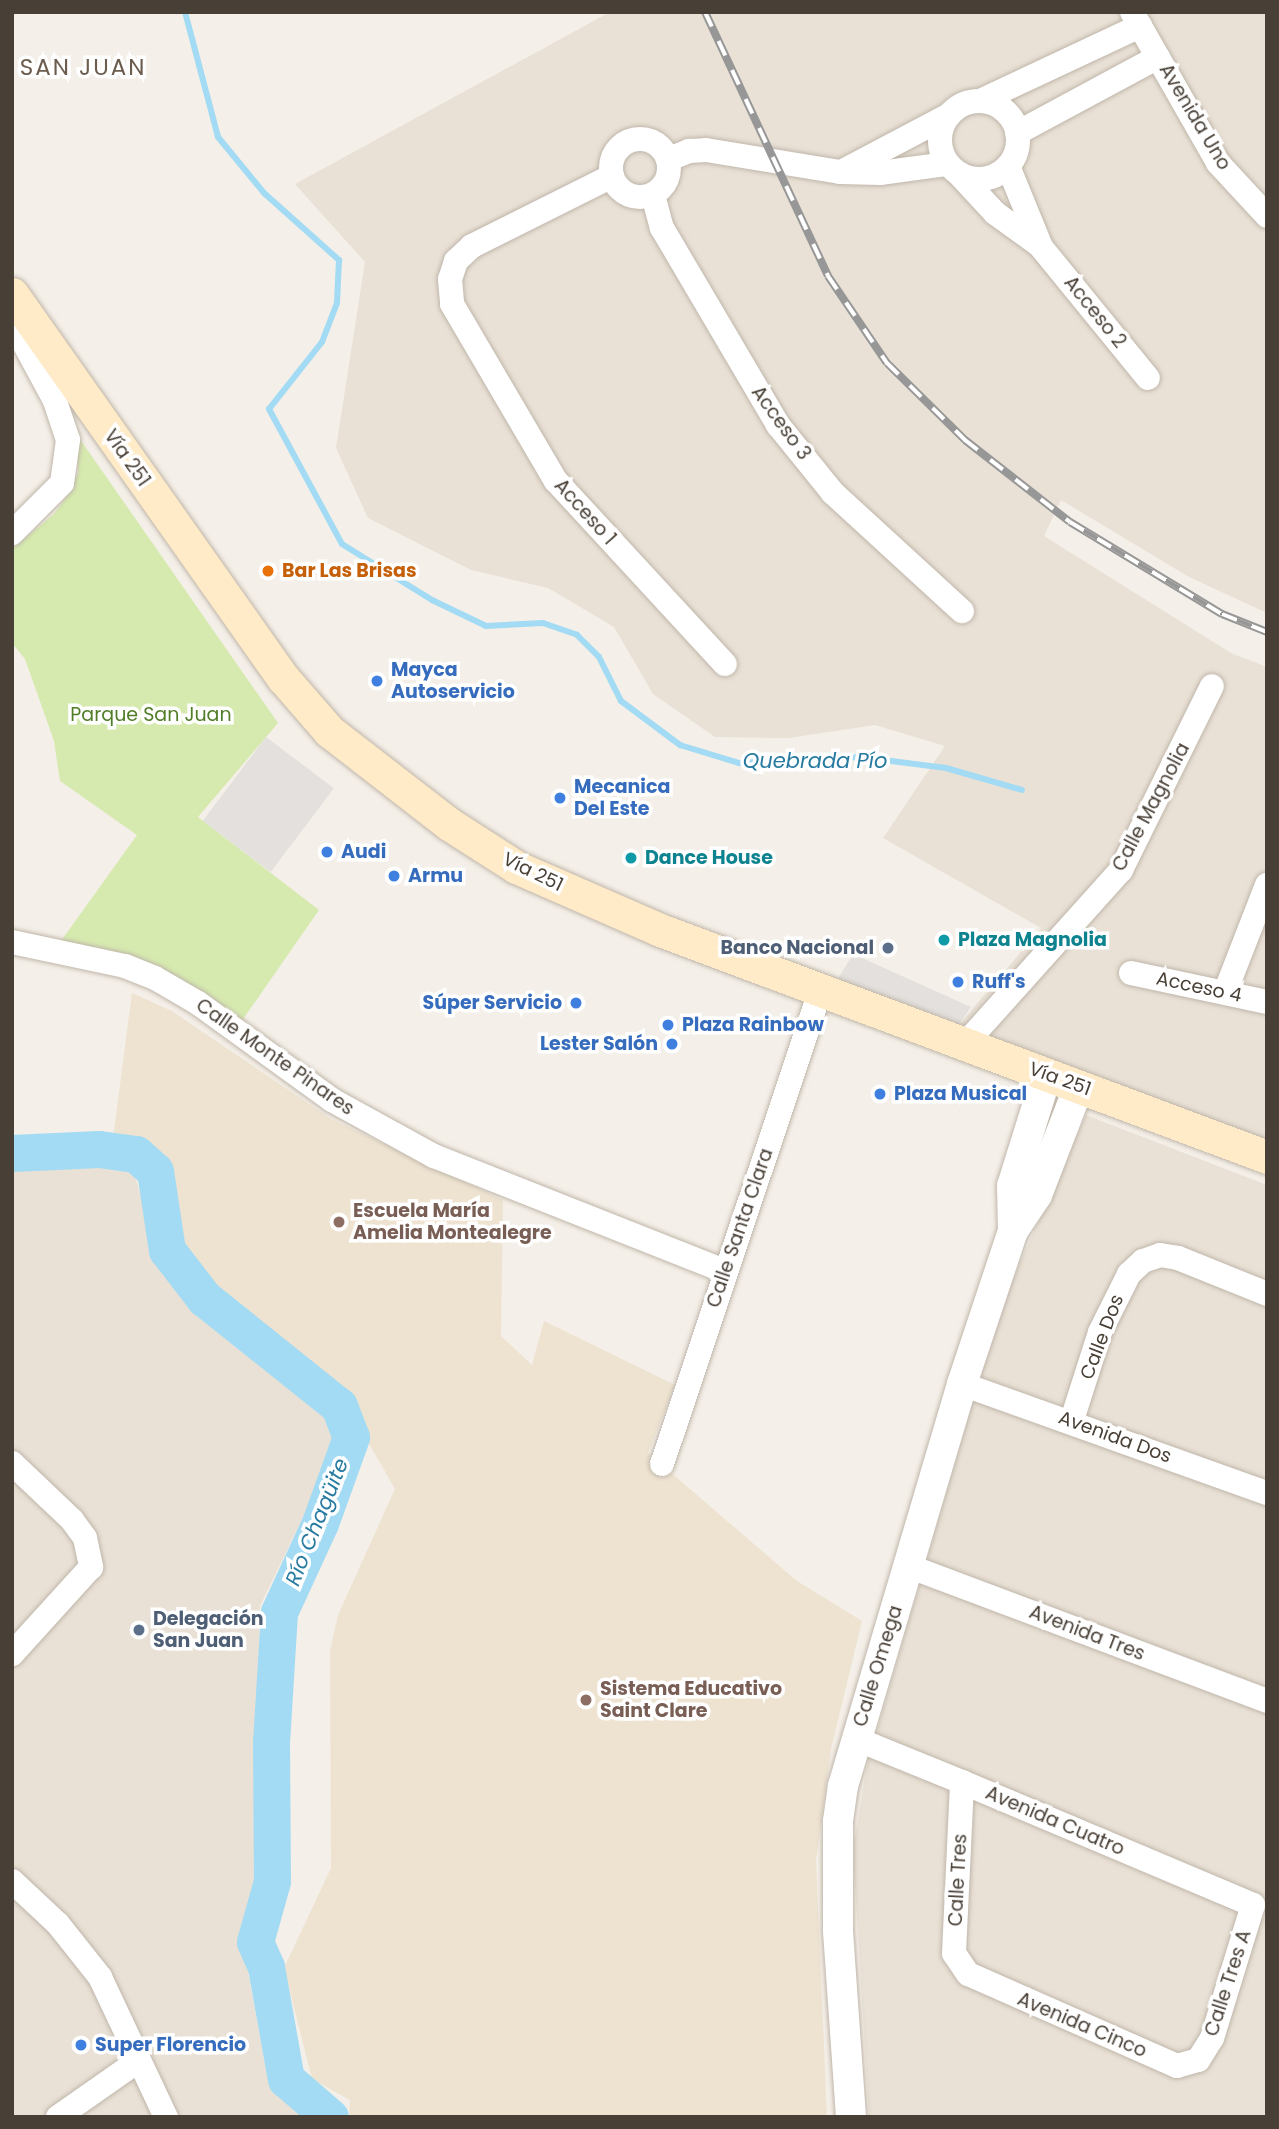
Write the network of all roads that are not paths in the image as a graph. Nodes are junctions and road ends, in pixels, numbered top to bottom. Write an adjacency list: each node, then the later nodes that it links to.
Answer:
1 (1136, 19): 2 (street, Avenida Uno); 3 (street)
2 (1158, 57): 5 (street); 12 (street, Avenida Uno)
3 (980, 101): 4 (street); 5 (street)
4 (948, 115): 8 (street); 9 (street)
5 (1017, 133): 7 (street)
6 (669, 159): 9 (street); 10 (street); 11 (street)
7 (1008, 166): 8 (street); 13 (street, Acceso 2)
8 (953, 169): 9 (street); 13 (street, Acceso 2)
9 (840, 172)
10 (612, 176): 11 (street); 19 (street, Acceso 1)
11 (653, 195): 18 (street, Acceso 3)
12 (1267, 216)
13 (1041, 247): 16 (street, Acceso 2)
14 (12, 294): 25 (main road, Vía 251)
15 (12, 321): 17 (street)
16 (1148, 378)
17 (12, 533)
18 (962, 611)
19 (725, 664)
20 (1212, 686): 27 (street, Calle Magnolia)
21 (1267, 885): 24 (street)
22 (12, 942): 32 (street, Calle Monte Pinares)
23 (1131, 973): 24 (street, Acceso 4)
24 (1226, 990): 26 (street, Acceso 4)
25 (820, 992): 27 (main road, Vía 251); 32 (street, Calle Santa Clara)
26 (1267, 1002)
27 (965, 1044): 28 (main road, Vía 251)
28 (1047, 1074): 29 (main road, Vía 251); 31 (street, Calle Omega)
29 (1079, 1086): 30 (main road, Vía 251); 31 (street, Calle Omega)
30 (1267, 1157)
31 (1013, 1231): 34 (street, Calle Omega)
32 (725, 1271): 37 (street, Calle Santa Clara)
33 (1267, 1294): 35 (street, Calle Dos)
34 (962, 1384): 35 (street, Avenida Dos); 39 (street, Calle Omega)
35 (1072, 1420): 38 (street, Avenida Dos)
36 (12, 1463): 40 (street)
37 (662, 1464)
38 (1267, 1493)
39 (908, 1566): 41 (street, Avenida Tres); 42 (street, Calle Omega)
40 (12, 1654)
41 (1267, 1701)
42 (856, 1739): 43 (street, Avenida Cuatro); 51 (street, Calle Omega)
43 (962, 1782): 45 (street, Avenida Cuatro); 46 (street, Calle Tres)
44 (12, 1881): 48 (street)
45 (1252, 1905): 47 (street, Calle Tres A)
46 (968, 1974): 47 (street, Avenida Cinco)
47 (1198, 2060)
48 (138, 2061): 49 (street); 50 (street)
49 (58, 2117)
50 (166, 2117)
51 (851, 2117)

